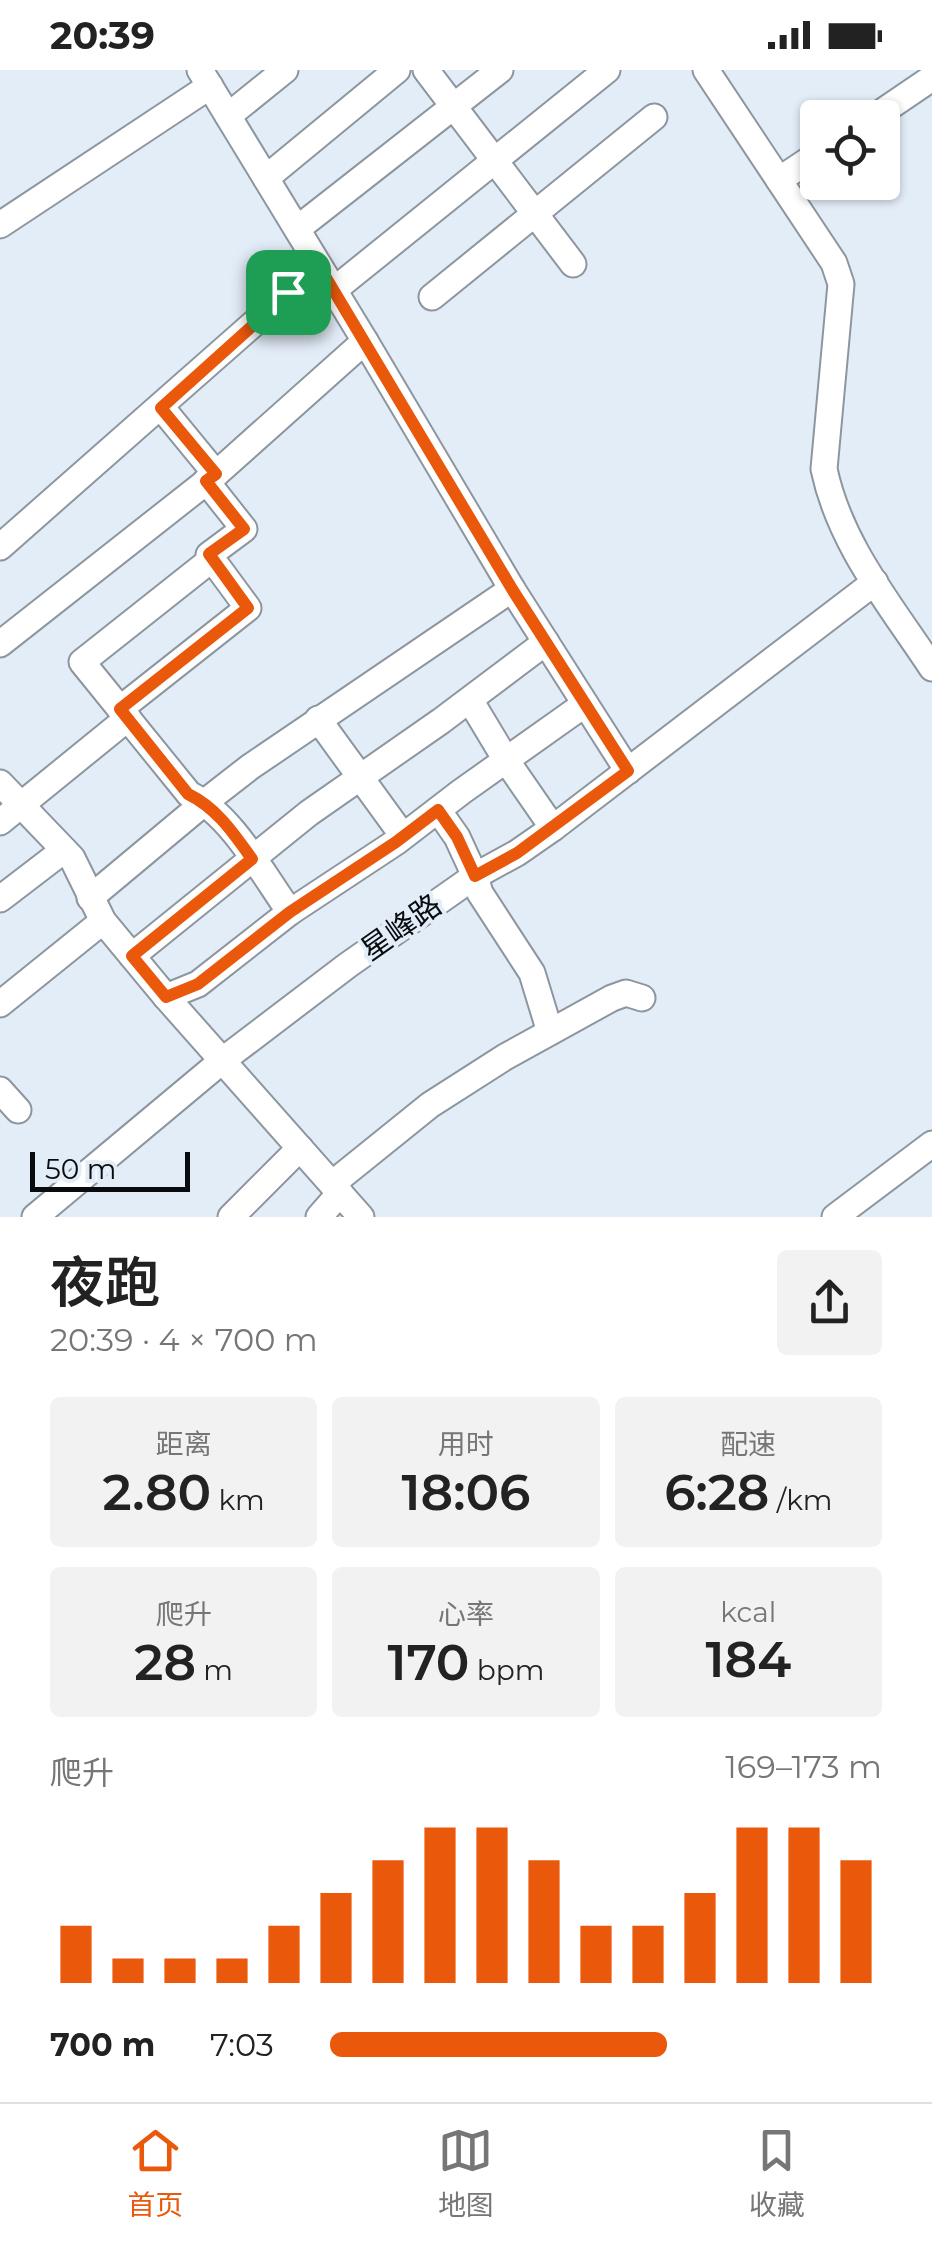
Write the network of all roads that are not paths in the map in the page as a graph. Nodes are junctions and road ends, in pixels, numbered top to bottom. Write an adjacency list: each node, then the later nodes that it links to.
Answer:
1 (285, 70): 11 (street)
2 (396, 70): 15 (street)
3 (426, 70): 10 (street)
4 (500, 70): 10 (street)
5 (607, 70): 13 (street)
6 (706, 70): 16 (street)
7 (205, 78): 11 (street); 18 (street)
8 (932, 78): 9 (street)
9 (899, 100)
10 (453, 106): 13 (street); 19 (street)
11 (228, 116): 15 (street)
12 (654, 116): 17 (street)
13 (494, 160): 17 (street); 22 (street)
14 (800, 166): 16 (street)
15 (266, 178): 19 (street)
16 (779, 180): 29 (street)
17 (535, 214): 20 (street); 23 (street)
18 (0, 225)
19 (297, 229): 21 (street)
20 (573, 264)
21 (319, 266): 22 (street); 25 (street)
22 (334, 290): 24 (street)
23 (432, 297)
24 (365, 341): 26 (street); 30 (street)
25 (161, 408): 26 (street); 27 (street)
26 (211, 477): 28 (street); 32 (street)
27 (0, 548)
28 (212, 559): 36 (street); 36 (street)
29 (875, 582): 33 (street); 39 (street, 星峰路)
30 (512, 589): 31 (street); 37 (street)
31 (546, 642): 34 (street); 35 (street)
32 (0, 644)
33 (932, 668)
34 (470, 700): 38 (street); 40 (street)
35 (585, 704): 38 (street); 39 (street)
36 (124, 714): 42 (street); 43 (street)
37 (318, 719): 40 (street); 42 (street)
38 (506, 760): 44 (street); 46 (street)
39 (628, 771): 46 (street, 星峰路)
40 (360, 777): 47 (street); 49 (street)
41 (0, 783): 43 (street)
42 (205, 802): 49 (street); 51 (street)
43 (21, 805): 45 (street); 48 (street)
44 (438, 810): 47 (street); 50 (street)
45 (0, 822)
46 (553, 828): 50 (street, 星峰路)
47 (403, 836): 53 (street)
48 (64, 850): 51 (street); 52 (street)
49 (252, 859): 53 (street); 55 (street)
50 (475, 876): 59 (street); 60 (street, 星峰路)
51 (90, 898): 54 (street)
52 (0, 899)
53 (290, 912): 56 (street)
54 (103, 921): 55 (street); 58 (street)
55 (132, 956): 56 (street)
56 (166, 997): 60 (street)
57 (642, 998): 59 (street)
58 (0, 1004)
59 (550, 1032): 65 (street)
60 (223, 1060): 64 (street); 66 (street, 星峰路)
61 (0, 1090): 62 (street)
62 (18, 1110)
63 (932, 1144): 70 (street)
64 (300, 1148): 65 (street); 67 (street)
65 (336, 1189): 68 (street); 69 (street)
66 (35, 1217)
67 (231, 1217)
68 (319, 1217)
69 (361, 1217)
70 (834, 1217)

